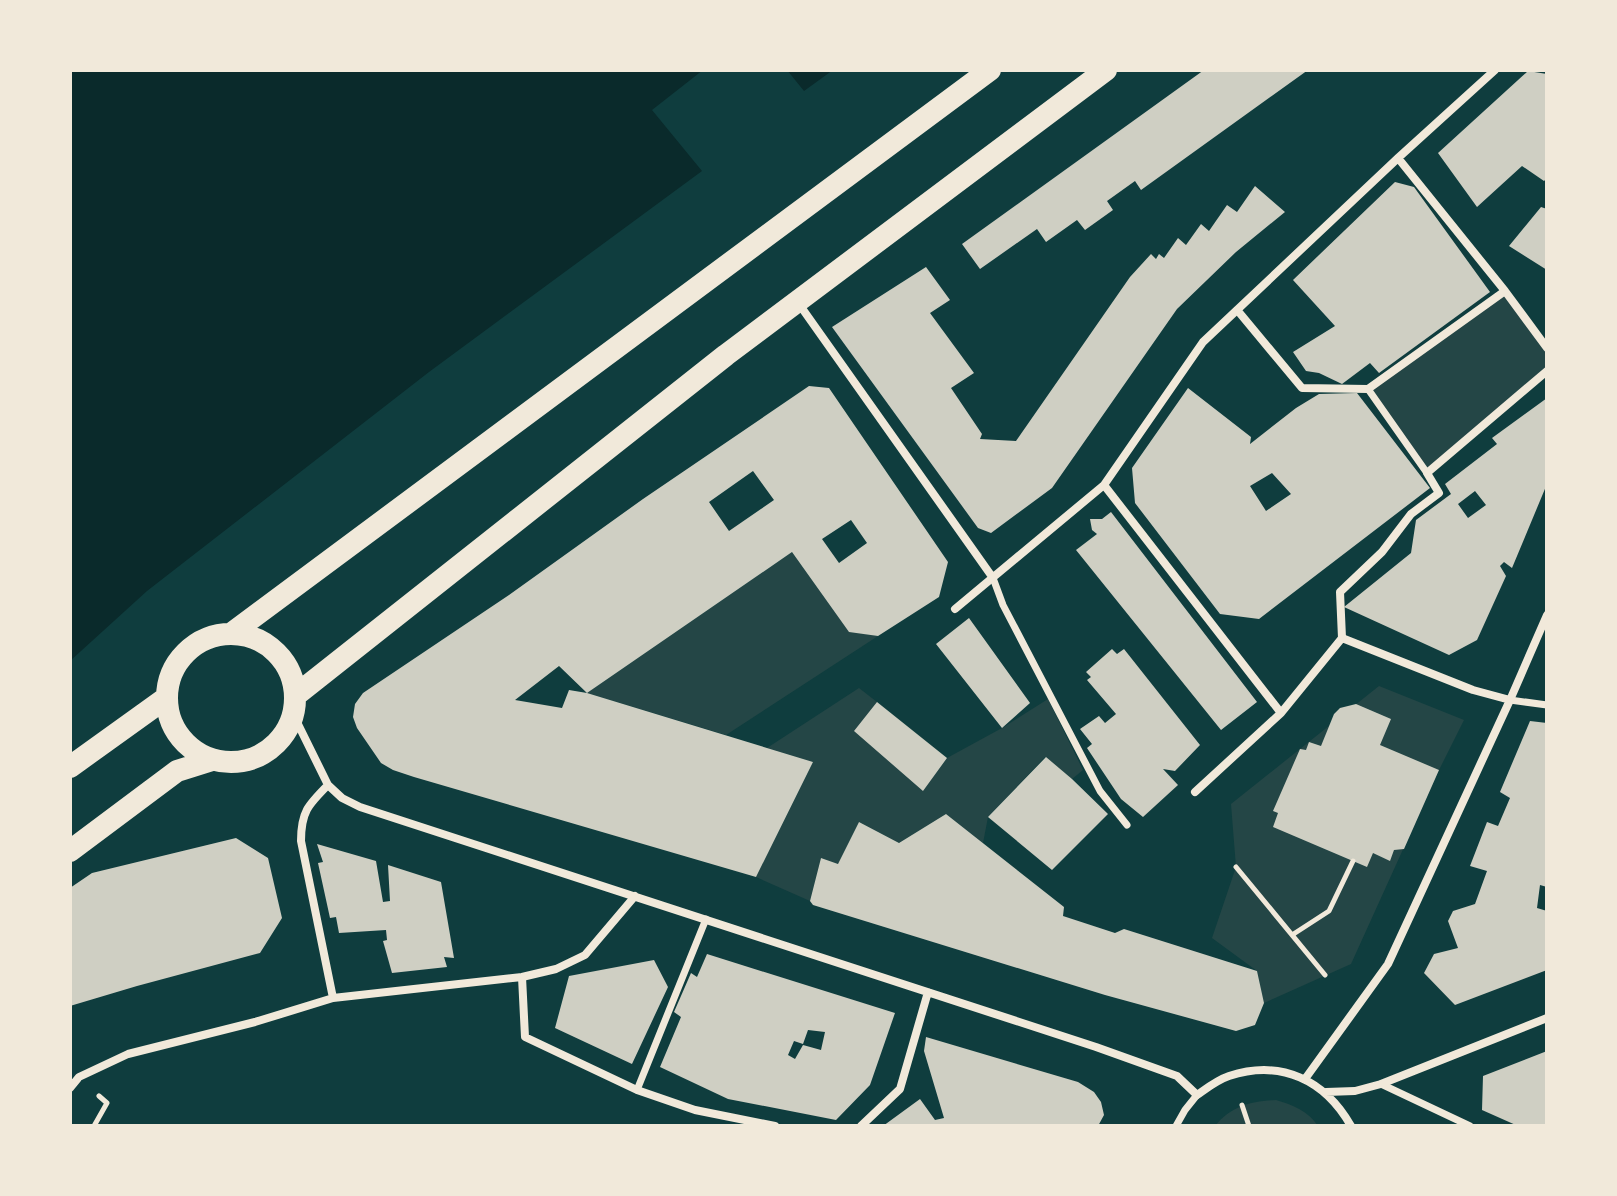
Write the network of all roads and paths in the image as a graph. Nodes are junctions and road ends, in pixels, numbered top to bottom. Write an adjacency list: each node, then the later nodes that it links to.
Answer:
1 (990, 70): 16 (highway)
2 (1106, 70): 6 (highway)
3 (1495, 70): 4 (street)
4 (1398, 158): 5 (street); 7 (street)
5 (1505, 291): 8 (street); 10 (street)
6 (797, 302): 13 (street); 21 (highway)
7 (1238, 311): 10 (street); 12 (street)
8 (1547, 348)
9 (1547, 371): 11 (street)
10 (1368, 389): 11 (street)
11 (1427, 473): 17 (street)
12 (1104, 485): 13 (street); 22 (street)
13 (993, 578): 14 (street); 27 (street)
14 (955, 609)
15 (1547, 615): 19 (street)
16 (232, 633): 18 (highway); 21 (highway)
17 (1342, 638): 19 (street); 22 (street)
18 (166, 698): 23 (highway); 24 (highway)
19 (1510, 700): 20 (street); 39 (street)
20 (1547, 705)
21 (295, 706): 23 (highway); 25 (street)
22 (1281, 713): 26 (street)
23 (212, 760): 28 (highway)
24 (70, 767)
25 (328, 785): 31 (street); 37 (street)
26 (1195, 792)
27 (1127, 825)
28 (70, 851)
29 (1353, 861): 33 (path)
30 (1236, 867): 33 (path)
31 (635, 896): 32 (street); 35 (street)
32 (706, 919): 36 (street); 42 (street)
33 (1292, 935): 34 (path)
34 (1325, 975)
35 (522, 977): 37 (street); 42 (street)
36 (928, 992): 44 (street); 49 (street)
37 (333, 998): 41 (street)
38 (1547, 1018): 40 (street)
39 (1305, 1079): 43 (street); 44 (street)
40 (1381, 1084): 43 (street); 53 (street)
41 (70, 1088)
42 (637, 1090): 48 (street)
43 (1326, 1092): 52 (street)
44 (1197, 1095): 50 (street)
45 (107, 1103): 47 (path)
46 (1242, 1105): 51 (path)
47 (94, 1126)
48 (775, 1126)
49 (861, 1126)
50 (1176, 1126)
51 (1249, 1126)
52 (1351, 1126)
53 (1470, 1126)

